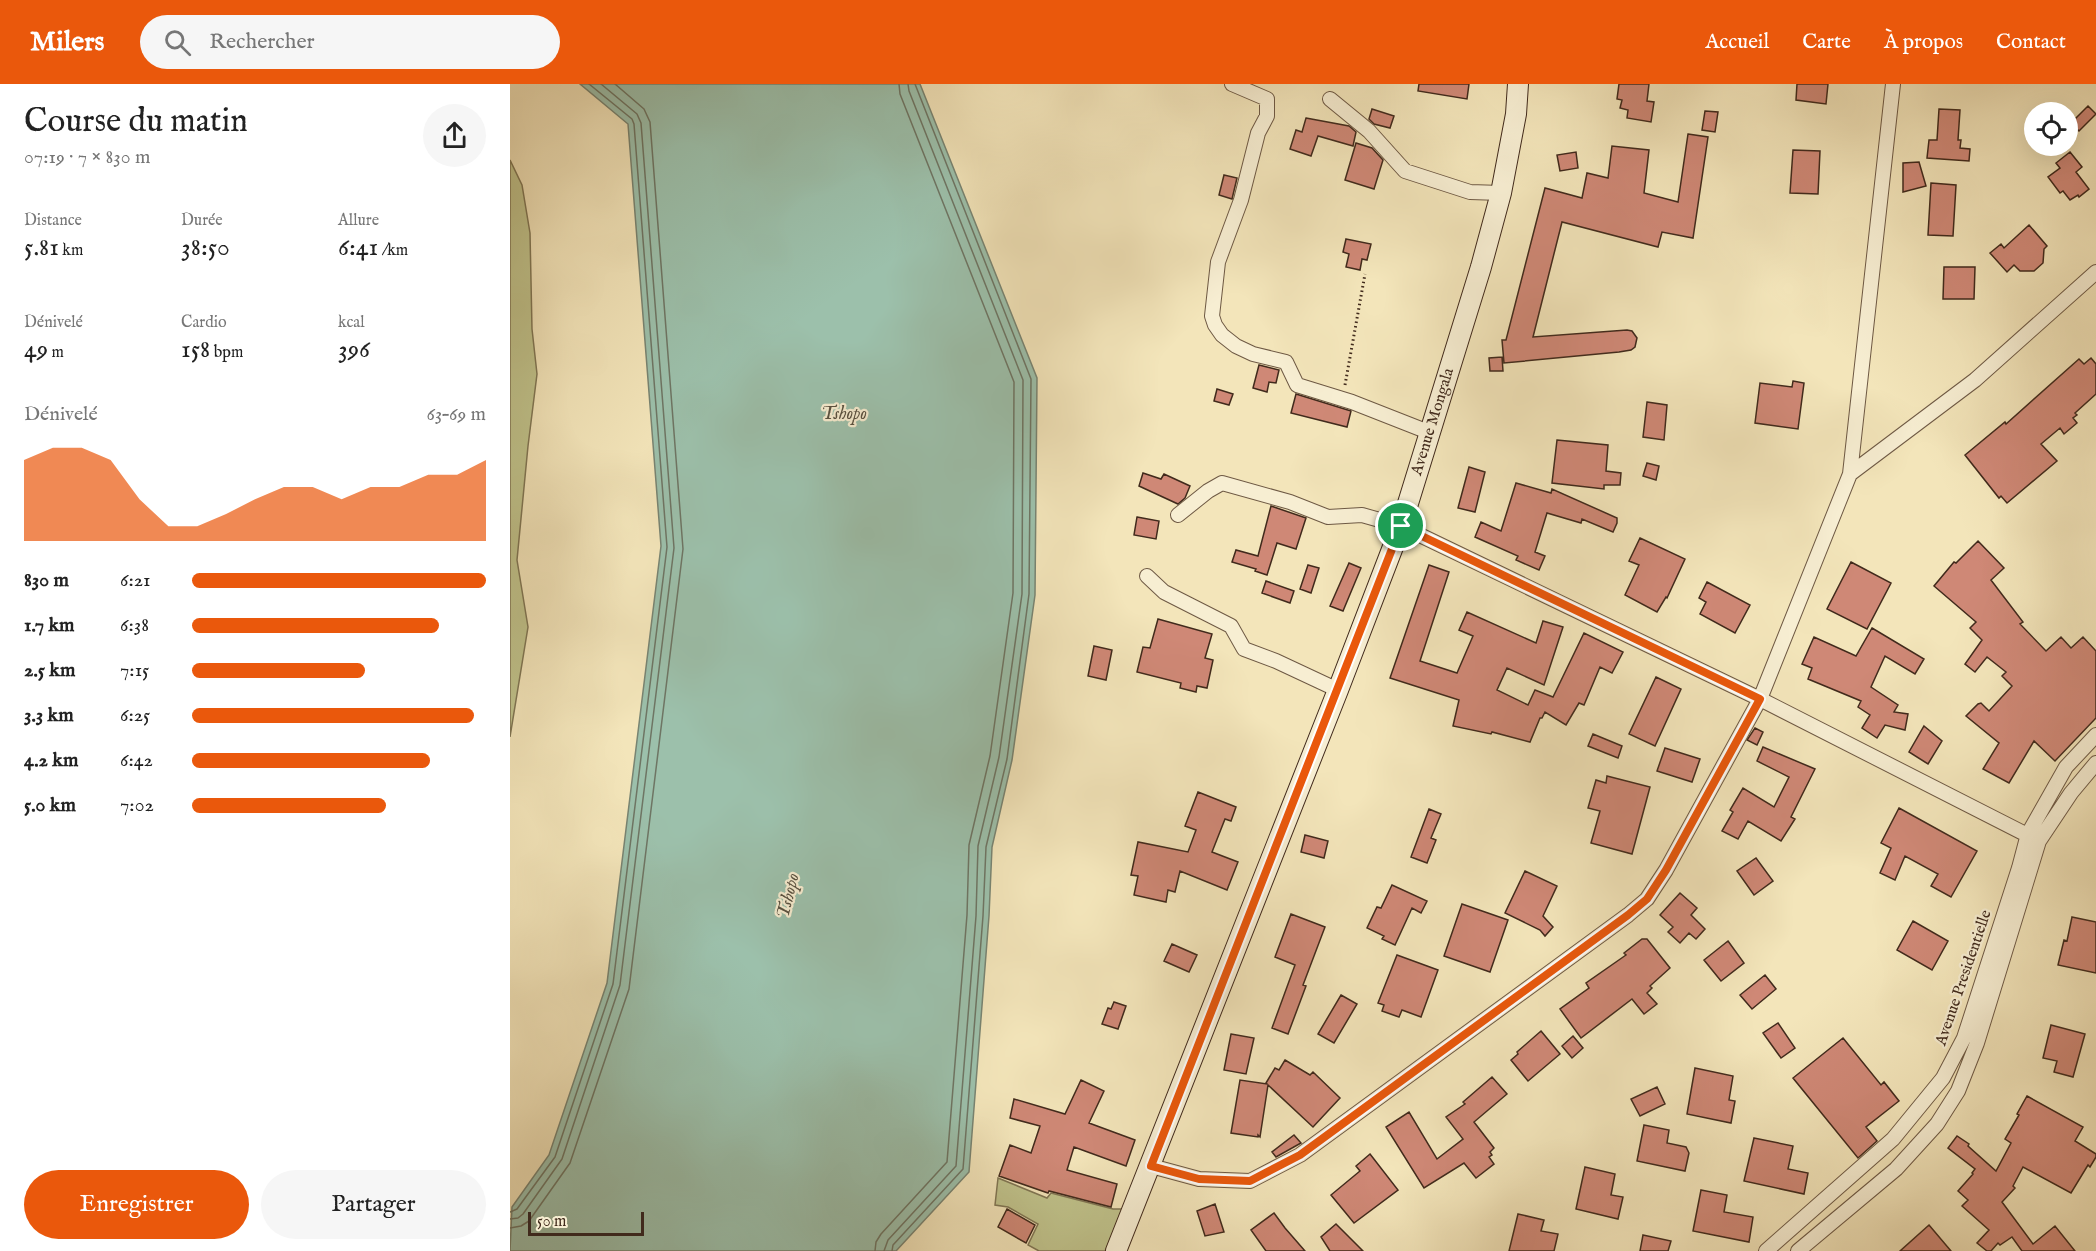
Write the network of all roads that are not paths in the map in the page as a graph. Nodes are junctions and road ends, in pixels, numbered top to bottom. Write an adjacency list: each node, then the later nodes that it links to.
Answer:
1 (1232, 84): 7 (street)
2 (1518, 84): 5 (street, Avenue Mongala)
3 (1893, 84): 8 (street)
4 (1330, 99): 5 (street)
5 (1501, 193): 7 (street, Avenue Mongala)
6 (2096, 272): 8 (street)
7 (1431, 433): 10 (street, Avenue Mongala)
8 (1850, 474): 13 (street)
9 (1178, 514): 10 (street)
10 (1401, 526): 12 (street, Avenue Mongala); 13 (street)
11 (1147, 576): 12 (street)
12 (1338, 690): 19 (street, Avenue Mongala)
13 (1760, 699): 16 (street); 19 (street)
14 (2096, 735): 16 (street, Avenue Presidentielle)
15 (2096, 763): 16 (street, Avenue Presidentielle)
16 (2034, 838): 17 (street, Avenue Presidentielle)
17 (1971, 1040): 18 (street, Avenue Presidentielle); 20 (street, Avenue Presidentielle)
18 (1880, 1151): 20 (street); 22 (street, Avenue Presidentielle)
19 (1151, 1166): 21 (street, Avenue Mongala)
20 (1896, 1169): 23 (street, Avenue Presidentielle)
21 (1116, 1251)
22 (1766, 1251)
23 (1798, 1251)

